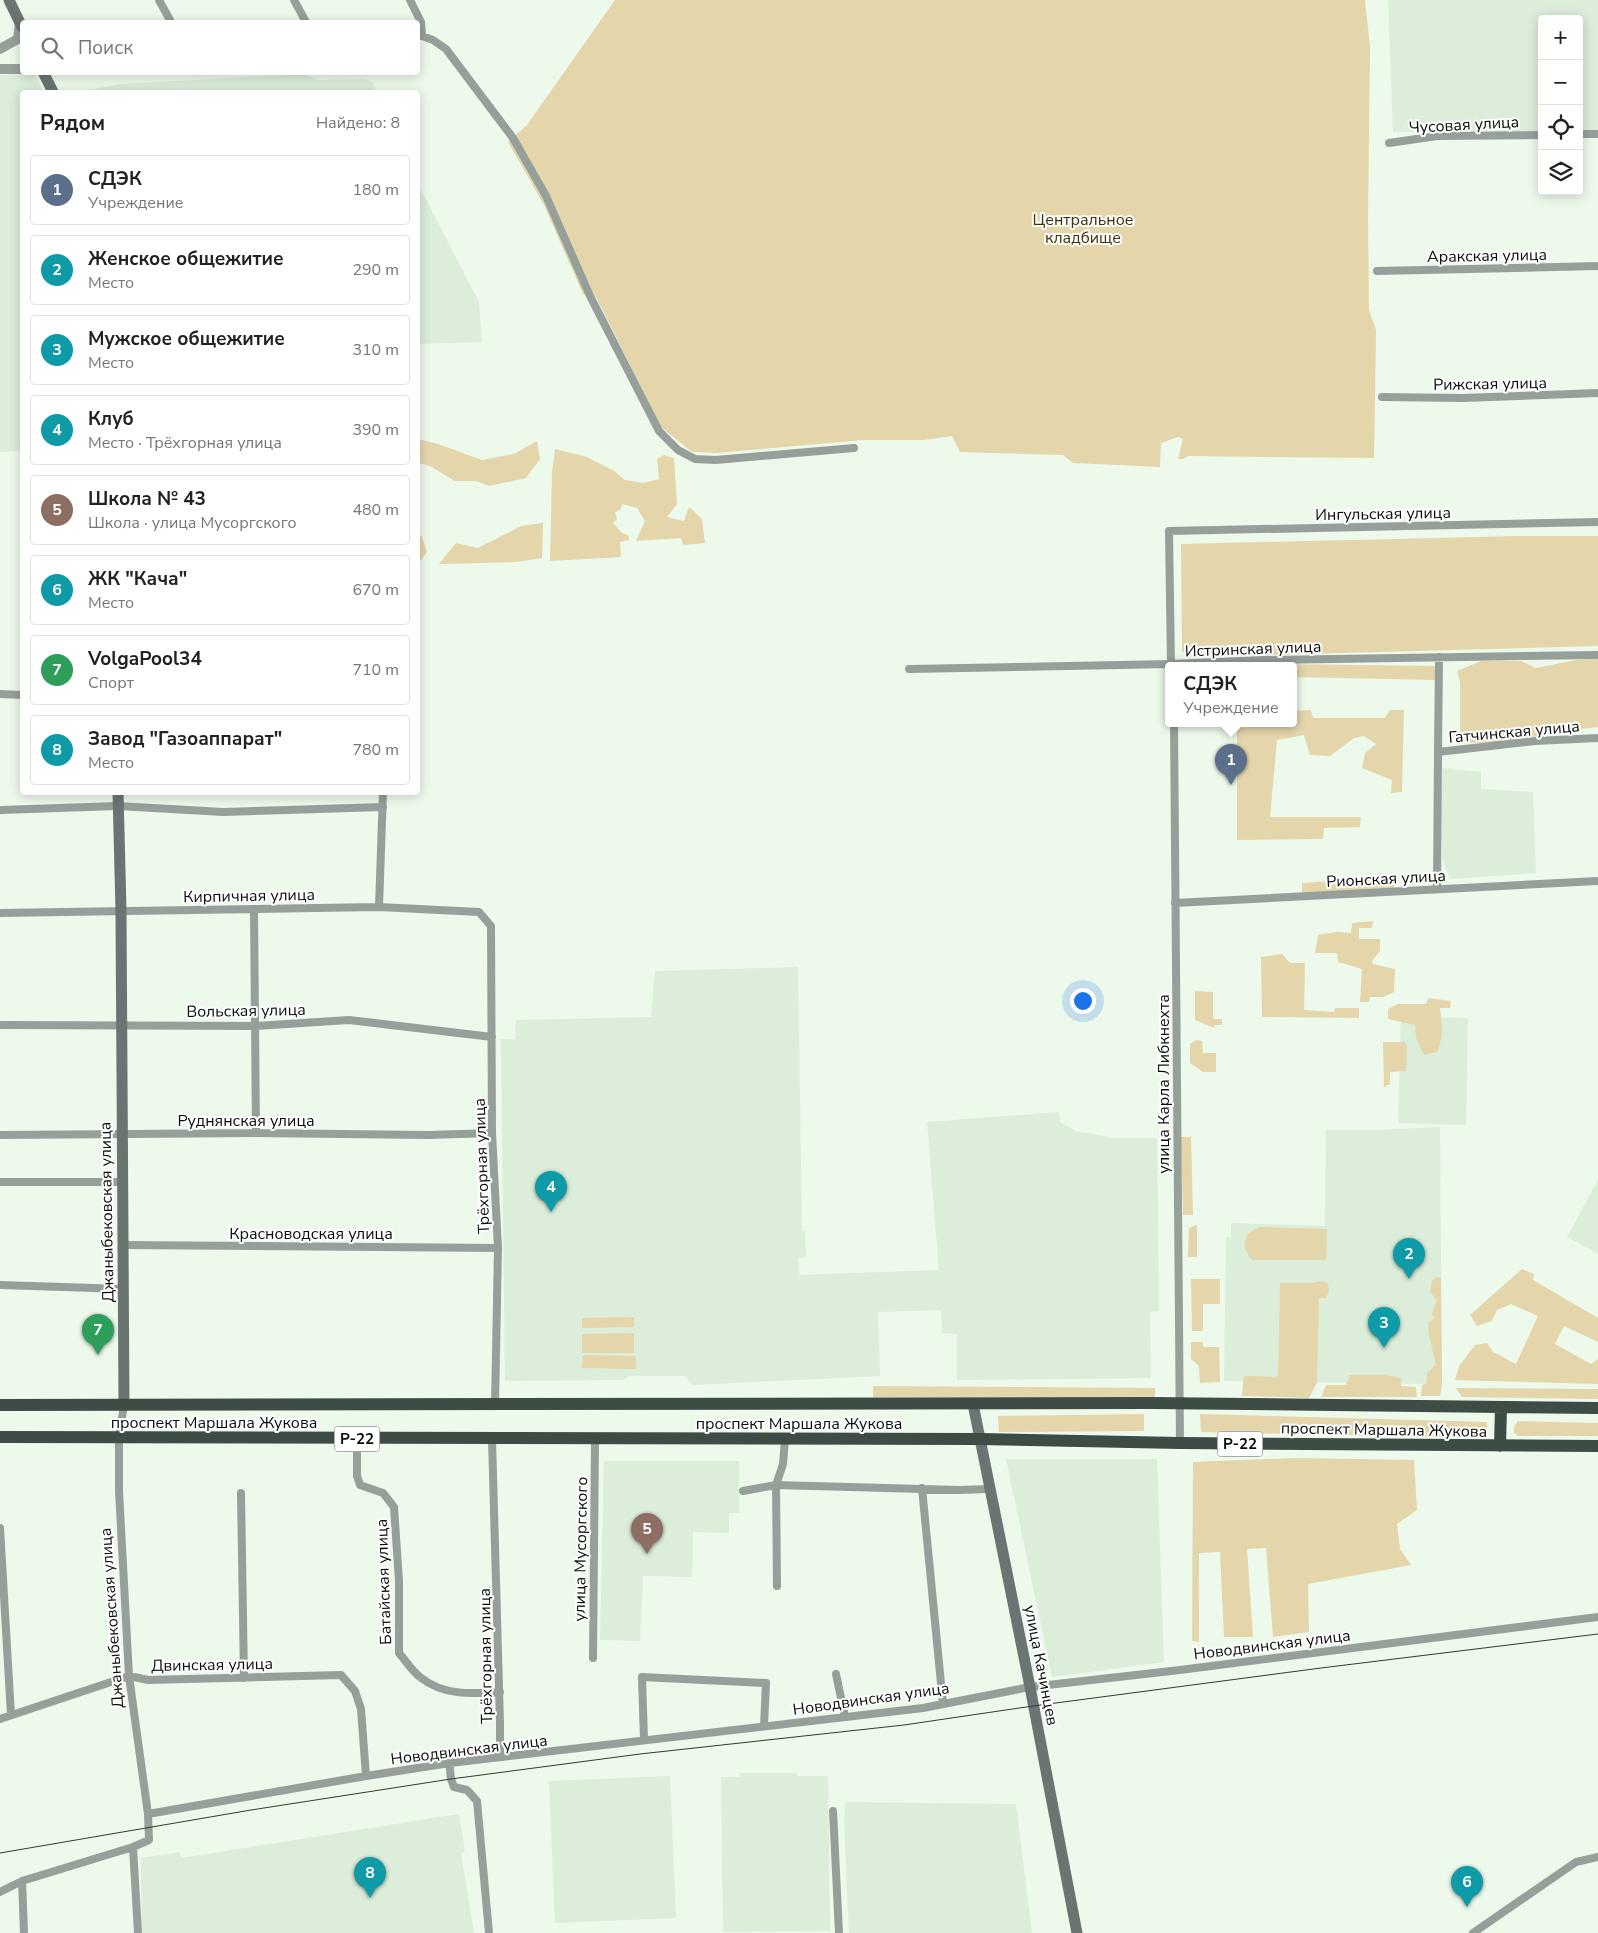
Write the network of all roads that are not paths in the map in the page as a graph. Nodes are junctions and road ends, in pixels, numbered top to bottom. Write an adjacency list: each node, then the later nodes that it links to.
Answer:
1 (9, 0): 7 (main road)
2 (159, 0): 5 (street)
3 (294, 0): 6 (street)
4 (410, 0): 9 (street)
5 (170, 20)
6 (305, 20)
7 (20, 23)
8 (20, 30): 10 (street)
9 (420, 37): 23 (street)
10 (0, 49)
11 (20, 68): 12 (street)
12 (0, 69)
13 (44, 75): 14 (main road)
14 (52, 90)
15 (1583, 134): 16 (street)
16 (1598, 134)
17 (1538, 135): 18 (street, Чусовая улица)
18 (1389, 143)
19 (1598, 266): 20 (street, Аракская улица)
20 (1377, 271)
21 (1598, 393): 22 (street, Рижская улица)
22 (1382, 397)
23 (854, 448)
24 (1598, 522): 27 (street, Ингульская улица)
25 (1598, 655): 26 (street, Истринская улица)
26 (1439, 657): 28 (street, Истринская улица); 35 (street, Гатчинская улица)
27 (1171, 662)
28 (1226, 662)
29 (1165, 665): 30 (street, Истринская улица)
30 (909, 669)
31 (0, 694): 32 (street)
32 (20, 695)
33 (1174, 727): 43 (street, улица Карла Либкнехта)
34 (1598, 738): 35 (street, Гатчинская улица)
35 (1438, 752): 42 (street)
36 (118, 795): 38 (main road, Джаныбековская улица)
37 (383, 795): 39 (street)
38 (118, 806): 39 (street); 40 (street); 46 (main road, Джаныбековская улица)
39 (383, 807): 44 (street)
40 (0, 810)
41 (1598, 881): 42 (street, Рионская улица)
42 (1437, 890): 43 (street, Рионская улица)
43 (1175, 903): 63 (street, улица Карла Либкнехта)
44 (379, 907): 45 (street, Кирпичная улица); 48 (street, Кирпичная улица)
45 (254, 909): 46 (street, Кирпичная улица); 51 (street)
46 (121, 910): 47 (street, Кирпичная улица); 50 (main road, Джаныбековская улица)
47 (0, 913)
48 (490, 926): 52 (street, Трёхгорная улица)
49 (0, 1025): 50 (street, Вольская улица)
50 (121, 1025): 51 (street, Вольская улица); 55 (main road, Джаныбековская улица)
51 (256, 1026): 52 (street, Вольская улица); 53 (street)
52 (492, 1037): 54 (street, Трёхгорная улица)
53 (256, 1133): 54 (street, Руднянская улица); 55 (street, Руднянская улица)
54 (492, 1133): 60 (street, Трёхгорная улица)
55 (121, 1134): 56 (street, Руднянская улица); 58 (main road, Джаныбековская улица)
56 (0, 1135)
57 (0, 1182): 58 (street)
58 (122, 1182): 59 (main road, Джаныбековская улица)
59 (123, 1245): 60 (street, Красноводская улица); 62 (main road, Джаныбековская улица)
60 (498, 1248): 66 (street, Трёхгорная улица)
61 (0, 1285): 62 (street)
62 (124, 1289): 67 (main road, Джаныбековская улица)
63 (1181, 1403): 64 (highway, проспект Маршала Жукова / Р-22); 68 (highway, проспект Маршала Жукова / Р-22); 77 (street, улица Карла Либкнехта)
64 (973, 1404): 66 (highway, проспект Маршала Жукова / Р-22); 76 (main road, улица Качинцев)
65 (0, 1405): 67 (highway, проспект Маршала Жукова / Р-22)
66 (495, 1405): 67 (highway, проспект Маршала Жукова / Р-22)
67 (124, 1406): 71 (street, Джаныбековская улица)
68 (1501, 1407): 69 (highway, проспект Маршала Жукова / Р-22); 78 (highway)
69 (1598, 1408)
70 (0, 1437): 71 (highway, проспект Маршала Жукова / Р-22)
71 (119, 1437): 72 (highway, проспект Маршала Жукова / Р-22); 90 (street, Джаныбековская улица)
72 (357, 1439): 73 (highway, проспект Маршала Жукова / Р-22); 93 (street, Батайская улица)
73 (492, 1439): 75 (highway, проспект Маршала Жукова / Р-22); 93 (street, Трёхгорная улица)
74 (784, 1439): 75 (highway, проспект Маршала Жукова / Р-22); 76 (highway, проспект Маршала Жукова / Р-22); 80 (street)
75 (595, 1440): 88 (street, улица Мусоргского)
76 (980, 1440): 77 (highway, проспект Маршала Жукова / Р-22); 82 (main road, улица Качинцев)
77 (1180, 1443): 78 (highway, проспект Маршала Жукова / Р-22)
78 (1500, 1446): 79 (highway, проспект Маршала Жукова / Р-22)
79 (1598, 1446)
80 (776, 1486): 81 (street); 83 (street); 86 (street)
81 (922, 1488): 82 (street); 94 (street)
82 (989, 1489): 92 (main road, улица Качинцев)
83 (742, 1492)
84 (241, 1493): 91 (street)
85 (0, 1528): 95 (street)
86 (778, 1586)
87 (1598, 1616): 92 (street, Новодвинская улица)
88 (593, 1658)
89 (836, 1674): 96 (street)
90 (129, 1676): 91 (street, Двинская улица); 95 (street, Двинская улица); 103 (street, Джаныбековская улица)
91 (244, 1678): 101 (street, Двинская улица)
92 (1030, 1687): 94 (street, Новодвинская улица); 112 (main road, улица Качинцев)
93 (500, 1692): 100 (street, Трёхгорная улица)
94 (943, 1704): 96 (street, Новодвинская улица)
95 (11, 1715): 97 (street, Двинская улица)
96 (845, 1717): 98 (street, Новодвинская улица)
97 (0, 1719)
98 (764, 1726): 99 (street, Новодвинская улица); 99 (street)
99 (644, 1740): 100 (street, Новодвинская улица)
100 (450, 1764): 101 (street, Новодвинская улица); 110 (street)
101 (366, 1776): 103 (street, Новодвинская улица)
102 (833, 1810): 111 (street)
103 (148, 1814): 104 (street, Джаныбековская улица)
104 (133, 1847): 106 (street); 109 (street)
105 (1598, 1857): 113 (street)
106 (22, 1881): 107 (street); 108 (street)
107 (0, 1892)
108 (24, 1933)
109 (138, 1933)
110 (489, 1933)
111 (839, 1933)
112 (1077, 1933)
113 (1473, 1933)

